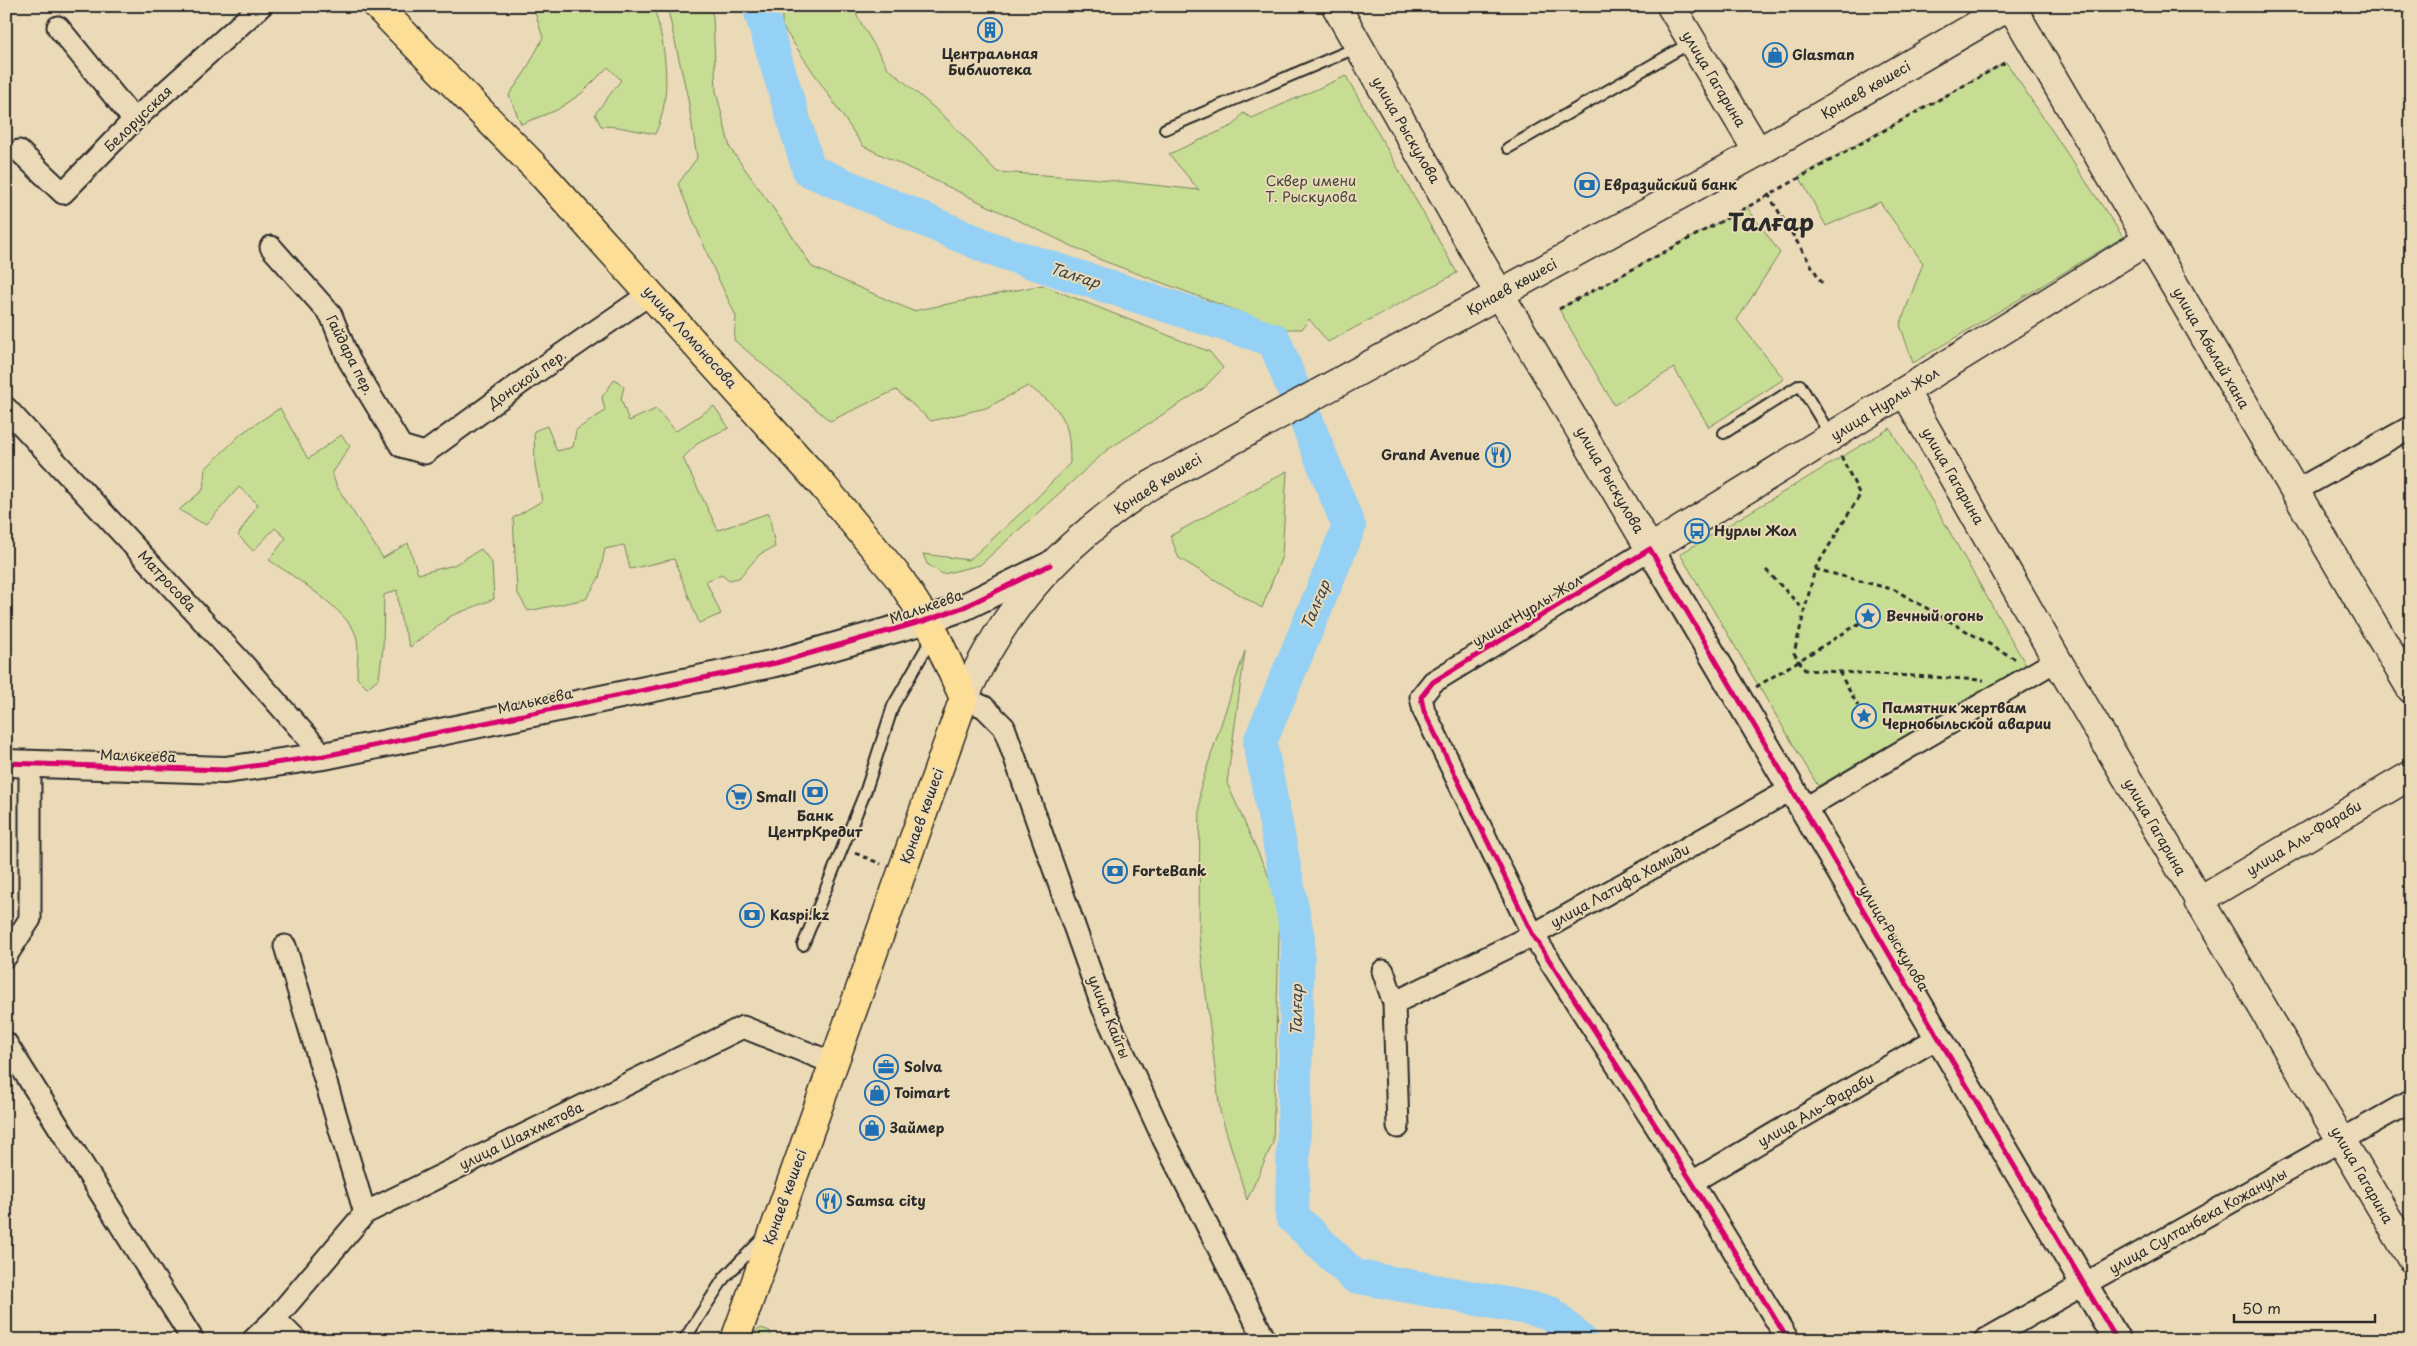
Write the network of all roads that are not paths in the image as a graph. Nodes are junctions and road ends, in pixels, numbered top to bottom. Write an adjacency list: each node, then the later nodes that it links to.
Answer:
1 (261, 6): 9 (street, Белорусская)
2 (377, 6): 16 (main road, улица Ломоносова)
3 (1336, 6): 8 (main road, улица Рыскулова)
4 (1670, 6): 7 (main road, улица Гагарина)
5 (2010, 6): 13 (main road, Қонаев көшесі); 14 (main road, улица Абылай хана)
6 (58, 28): 9 (street)
7 (1691, 42): 11 (lane); 13 (main road, улица Гагарина)
8 (1359, 47): 10 (lane); 17 (main road, улица Рыскулова)
9 (134, 120): 12 (street, Белорусская)
10 (1165, 130)
11 (1508, 148)
12 (20, 150)
13 (1758, 152): 17 (main road, Қонаев көшесі)
14 (2148, 240): 18 (main road, улица Нурлы Жол); 24 (main road, улица Абылай хана)
15 (271, 247): 23 (street, Гайдара пер.)
16 (651, 293): 23 (street, Донской пер.); 27 (main road, улица Ломоносова)
17 (1500, 294): 25 (main road, улица Рыскулова); 26 (main road, Қонаев көшесі)
18 (1905, 392): 22 (main road, улица Нурлы Жол); 28 (main road, улица Гагарина)
19 (6, 408): 31 (street, Матросова)
20 (2411, 427): 24 (street)
21 (1724, 433): 22 (lane)
22 (1832, 437): 25 (main road, улица Нурлы Жол)
23 (401, 446)
24 (2295, 491): 29 (main road, улица Абылай хана)
25 (1650, 549): 34 (street, улица Рыскулова); 36 (street, улица Нурлы Жол)
26 (1050, 565): 27 (street, Малькеева); 30 (main road, Қонаев көшесі)
27 (931, 627): 30 (main road, улица Ломоносова); 31 (street, Малькеева); 37 (lane)
28 (2038, 672): 34 (street, улица Латифа Хамиди); 35 (main road, улица Гагарина)
29 (2411, 689)
30 (964, 698): 44 (main road, Қонаев көшесі); 59 (street, улица Кайгы)
31 (324, 756): 32 (street, Малькеева)
32 (18, 764): 39 (street)
33 (2411, 775): 35 (main road, улица Аль-Фараби)
34 (1798, 799): 36 (street, улица Латифа Хамиди); 42 (street, улица Рыскулова)
35 (2198, 901): 47 (main road, улица Гагарина)
36 (1533, 935): 41 (street, улица Латифа Хамиди); 48 (street)
37 (803, 945)
38 (285, 946): 49 (street)
39 (6, 956)
40 (1383, 971): 41 (street)
41 (1394, 1003): 46 (street)
42 (1939, 1037): 48 (street, улица Аль-Фараби); 52 (street, улица Рыскулова)
43 (6, 1043): 54 (street)
44 (833, 1063): 49 (street, улица Шаяхметова); 50 (main road, Қонаев көшесі)
45 (2411, 1101): 47 (street, улица Султанбека Кожанулы)
46 (1398, 1127)
47 (2342, 1141): 51 (main road, улица Гагарина); 52 (street, улица Султанбека Кожанулы)
48 (1692, 1182): 60 (street)
49 (365, 1213): 53 (street, улица Шаяхметова)
50 (775, 1227): 57 (lane); 58 (main road, Қонаев көшесі)
51 (2411, 1258)
52 (2084, 1285): 61 (street, улица Султанбека Кожанулы); 62 (street, улица Рыскулова)
53 (275, 1319): 55 (street, улица Шаяхметова); 56 (street)
54 (193, 1340)
55 (253, 1340)
56 (296, 1340)
57 (684, 1340)
58 (735, 1340)
59 (1265, 1340)
60 (1788, 1340)
61 (1985, 1340)
62 (2117, 1340)

